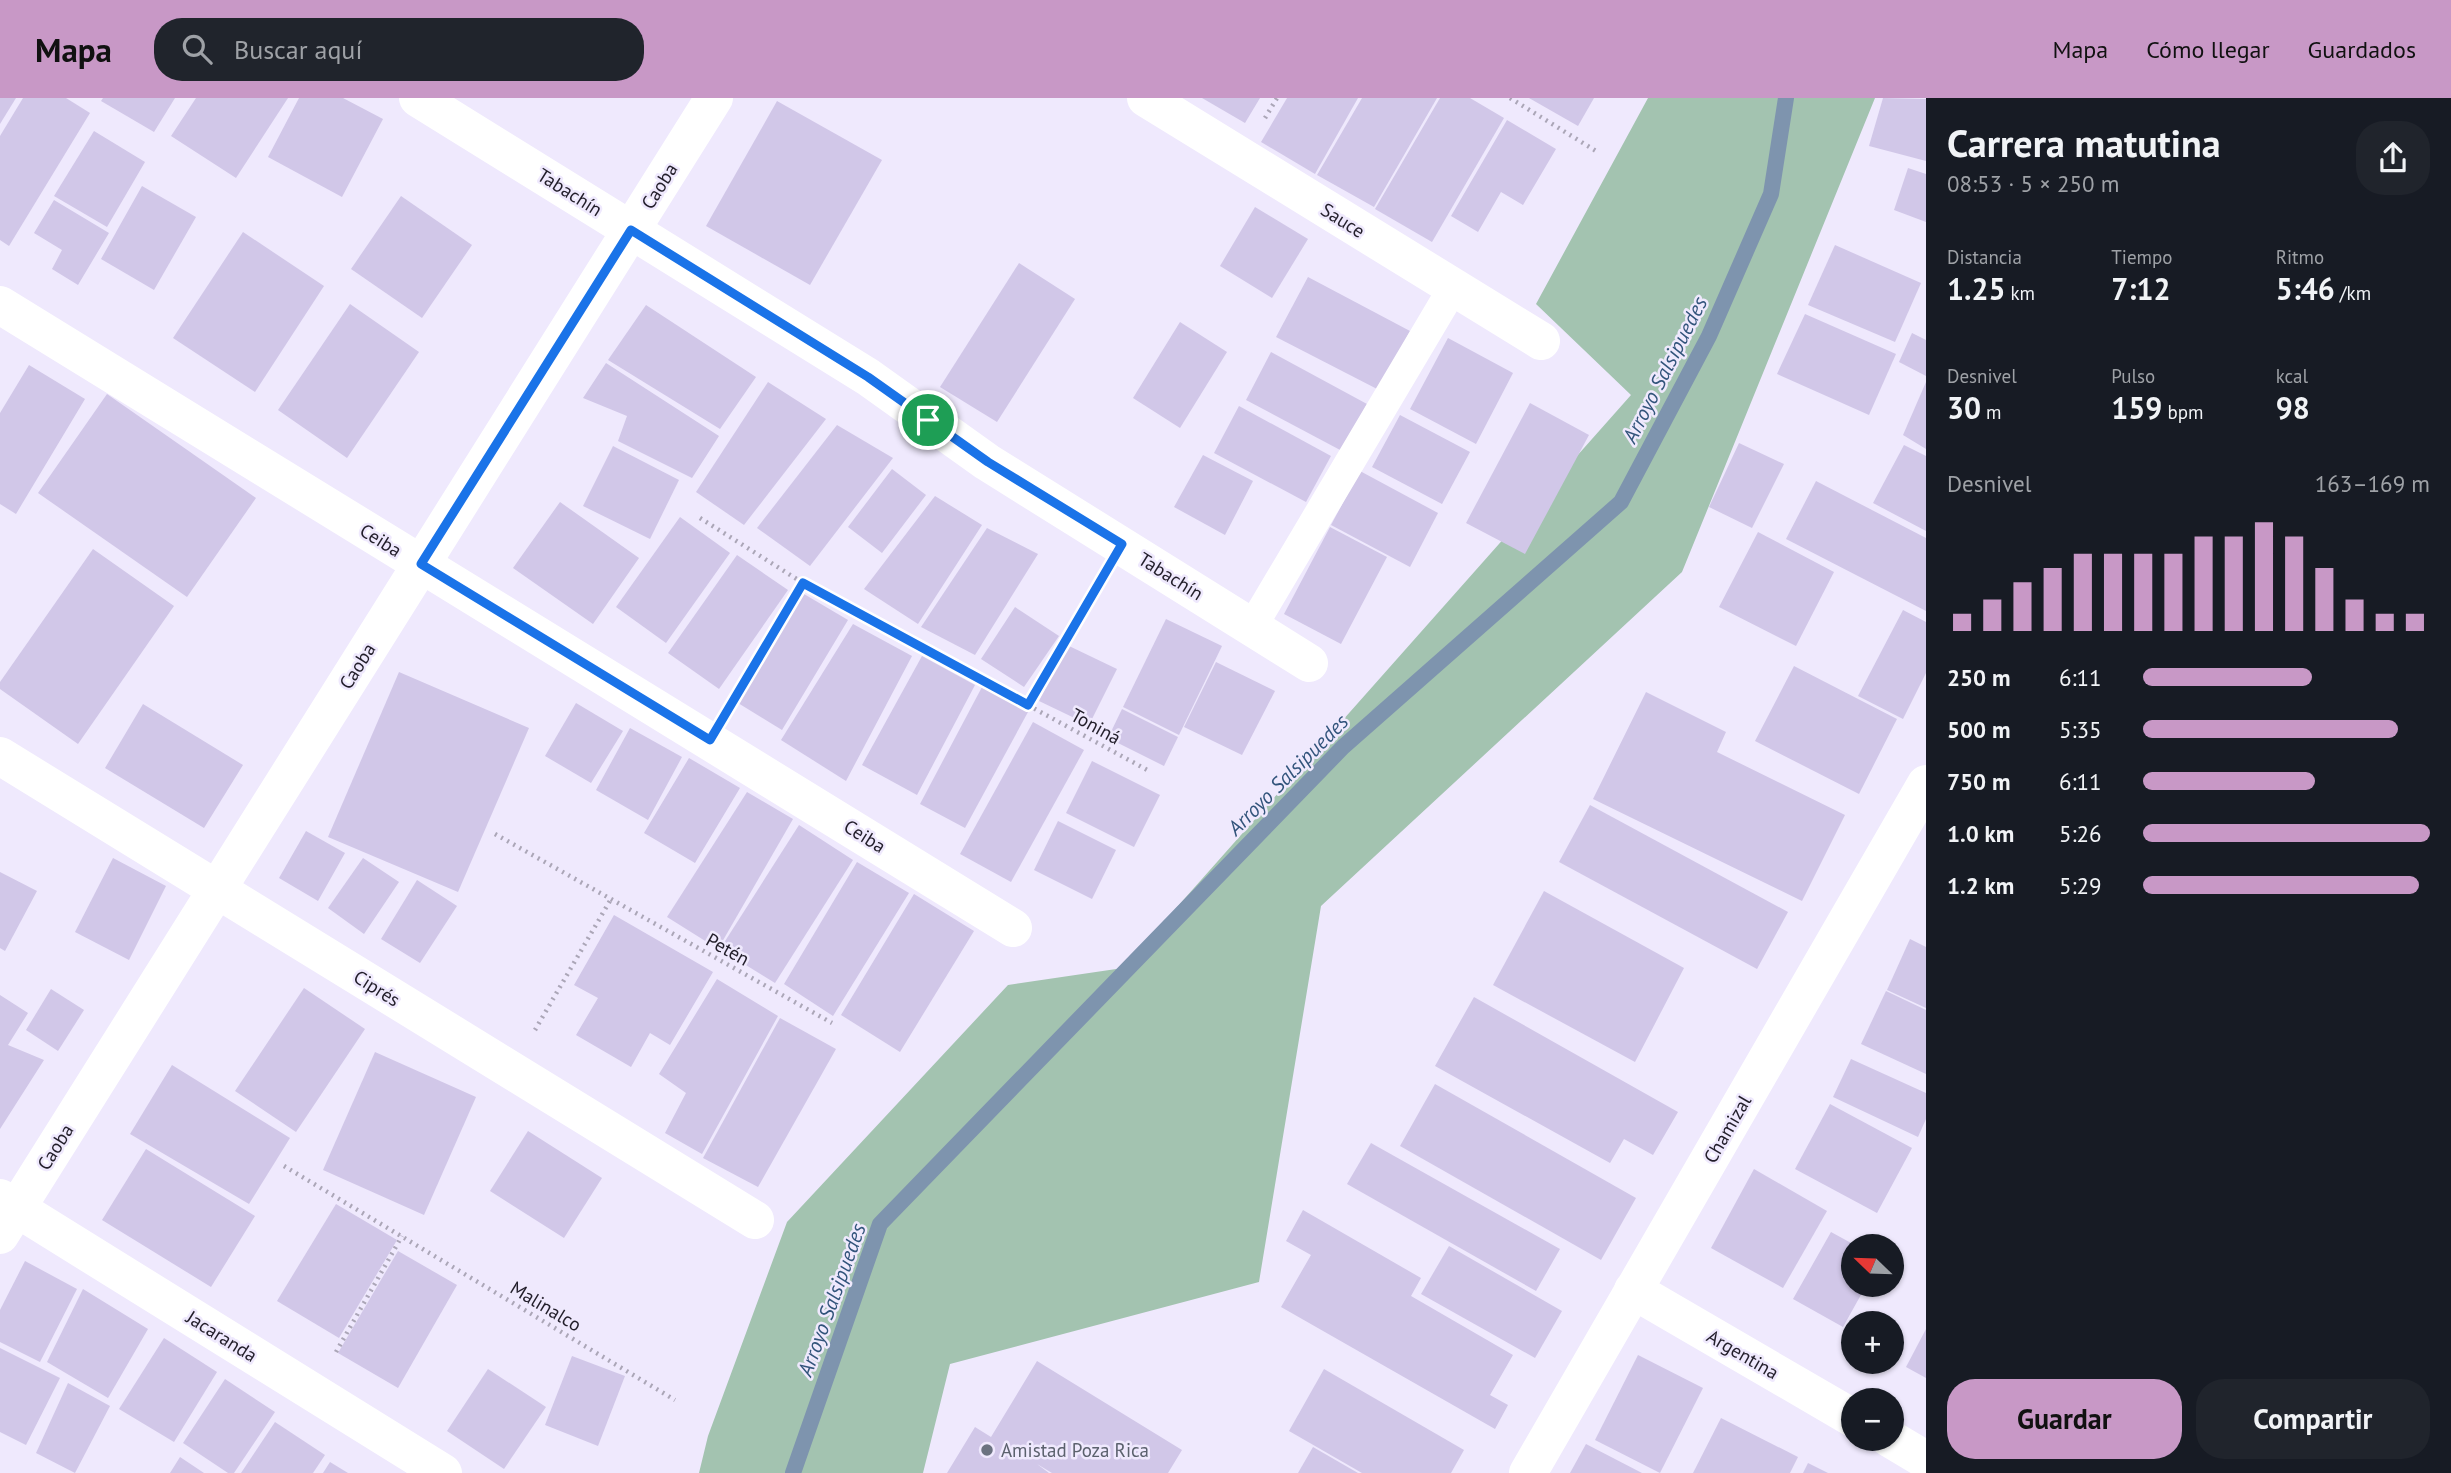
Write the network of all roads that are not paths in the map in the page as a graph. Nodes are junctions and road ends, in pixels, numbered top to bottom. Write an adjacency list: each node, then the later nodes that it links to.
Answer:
1 (418, 98): 4 (street, Tabachín)
2 (714, 98): 4 (street, Caoba)
3 (1146, 98): 5 (street, Sauce)
4 (631, 230): 8 (street, Caoba); 9 (street, Tabachín)
5 (1453, 288): 7 (street, Sauce); 9 (lane)
6 (0, 305): 8 (street, Ceiba)
7 (1541, 341)
8 (421, 564): 13 (street, Caoba); 14 (street, Ceiba)
9 (1252, 627): 10 (street, Tabachín)
10 (1309, 663)
11 (0, 756): 13 (street, Ciprés)
12 (1926, 784): 17 (street, Chamizal)
13 (217, 889): 15 (street, Caoba); 16 (street, Ciprés)
14 (1013, 928)
15 (5, 1214): 21 (street, Jacaranda)
16 (755, 1220)
17 (1633, 1290): 18 (street, Argentina); 22 (street, Chamizal)
18 (1841, 1411)
19 (1904, 1447): 20 (street)
20 (1926, 1460)
21 (443, 1473)
22 (1528, 1473)

